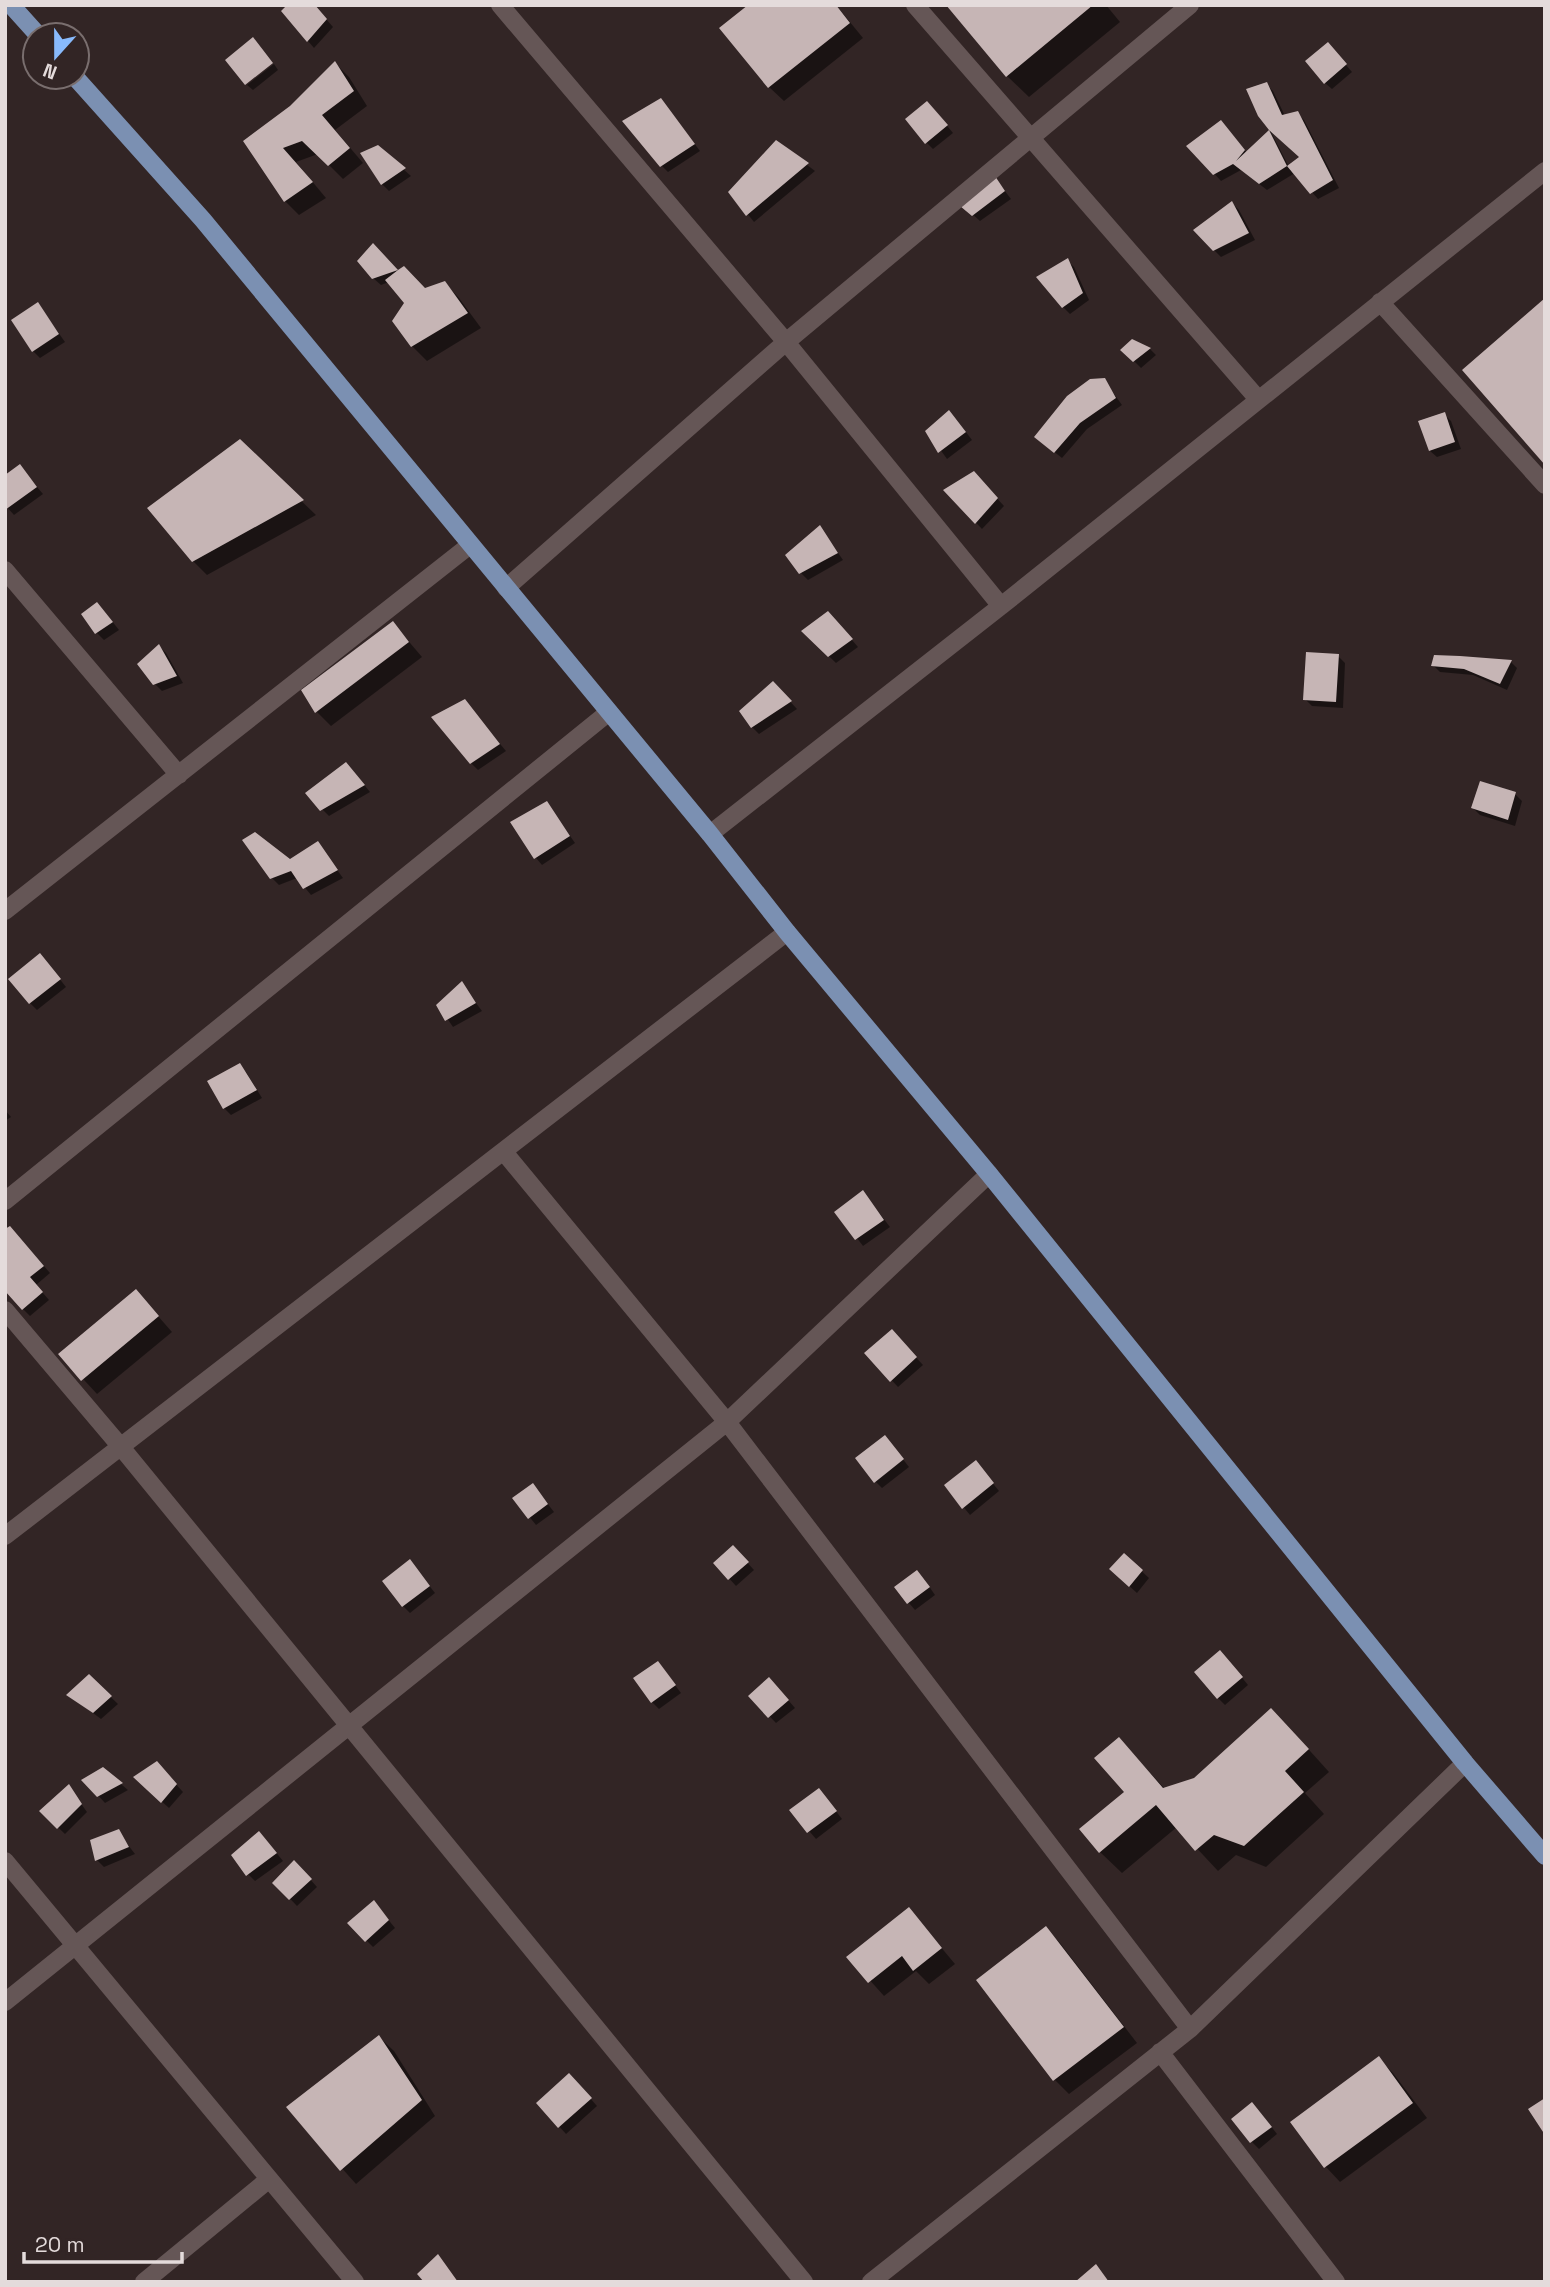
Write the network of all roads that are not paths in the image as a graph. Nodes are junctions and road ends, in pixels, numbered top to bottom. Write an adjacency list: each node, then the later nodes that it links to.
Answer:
1 (11, 5): 5 (main road)
2 (500, 5): 10 (street)
3 (915, 5): 7 (street)
4 (1190, 5): 7 (street)
5 (25, 21)
6 (88, 91): 13 (main road)
7 (1029, 137): 10 (street); 11 (street)
8 (1545, 170): 9 (street)
9 (1380, 302): 11 (street); 12 (street)
10 (786, 342): 15 (street); 16 (street)
11 (1258, 399): 16 (street)
12 (1545, 485)
13 (470, 545): 15 (main road); 18 (street)
14 (5, 570): 18 (street)
15 (506, 588): 17 (main road)
16 (1001, 606): 19 (street)
17 (609, 712): 19 (main road); 24 (street)
18 (179, 775): 20 (street)
19 (710, 834): 21 (main road)
20 (5, 911)
21 (788, 932): 22 (street); 23 (main road)
22 (504, 1152): 26 (street); 27 (street)
23 (989, 1174): 26 (street); 30 (main road)
24 (5, 1201)
25 (5, 1310): 27 (street)
26 (727, 1422): 29 (street); 35 (street)
27 (121, 1447): 28 (street); 29 (street)
28 (5, 1536)
29 (350, 1726): 33 (street); 40 (street)
30 (1465, 1763): 31 (main road); 35 (street)
31 (1545, 1856)
32 (5, 1861): 33 (street)
33 (77, 1946): 34 (street); 37 (street)
34 (5, 2002)
35 (1190, 2029): 36 (street)
36 (1160, 2052): 41 (street); 42 (street)
37 (268, 2180): 38 (street); 39 (street)
38 (144, 2282)
39 (355, 2282)
40 (804, 2282)
41 (871, 2282)
42 (1336, 2282)

